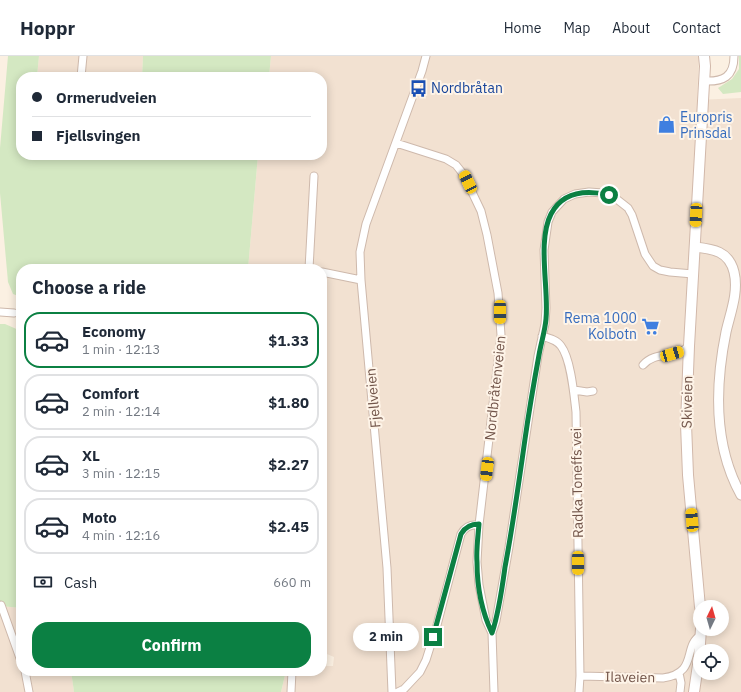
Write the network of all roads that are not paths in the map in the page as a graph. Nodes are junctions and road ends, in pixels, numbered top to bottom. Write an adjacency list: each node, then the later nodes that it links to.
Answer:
1 (83, 56): 6 (street)
2 (426, 56): 8 (street, Fjellveien)
3 (708, 56): 5 (main road, Skiveien)
4 (734, 56): 7 (street)
5 (705, 61): 7 (main road, Skiveien)
6 (81, 72)
7 (704, 81): 10 (main road, Skiveien)
8 (396, 143): 14 (street, Fjellveien); 24 (street, Nordbråtenveien)
9 (314, 176): 11 (street)
10 (695, 247): 13 (main road, Skiveien); 15 (street)
11 (309, 264)
12 (327, 273): 14 (street)
13 (693, 274): 18 (street); 19 (main road, Skiveien)
14 (361, 280): 37 (street, Fjellveien)
15 (738, 283): 23 (street)
16 (3, 312): 17 (street)
17 (14, 313)
18 (542, 336): 21 (street, Radka Toneffs vei); 27 (street)
19 (689, 346): 20 (street); 25 (main road, Skiveien)
20 (643, 365)
21 (574, 390): 22 (street); 34 (street, Radka Toneffs vei)
22 (593, 391)
23 (741, 495)
24 (479, 524): 27 (street, Nordbråtenveien); 38 (street)
25 (699, 600)
26 (1, 605): 30 (street)
27 (492, 633): 39 (street)
28 (697, 636): 31 (street)
29 (701, 636): 42 (main road)
30 (16, 647)
31 (679, 673): 34 (street, Ilaveien); 41 (street)
32 (26, 676): 35 (street)
33 (292, 676): 36 (street)
34 (580, 676): 40 (street, Radka Toneffs vei)
35 (29, 692)
36 (291, 692)
37 (392, 692)
38 (398, 692)
39 (494, 692)
40 (579, 692)
41 (680, 692)
42 (694, 692)

